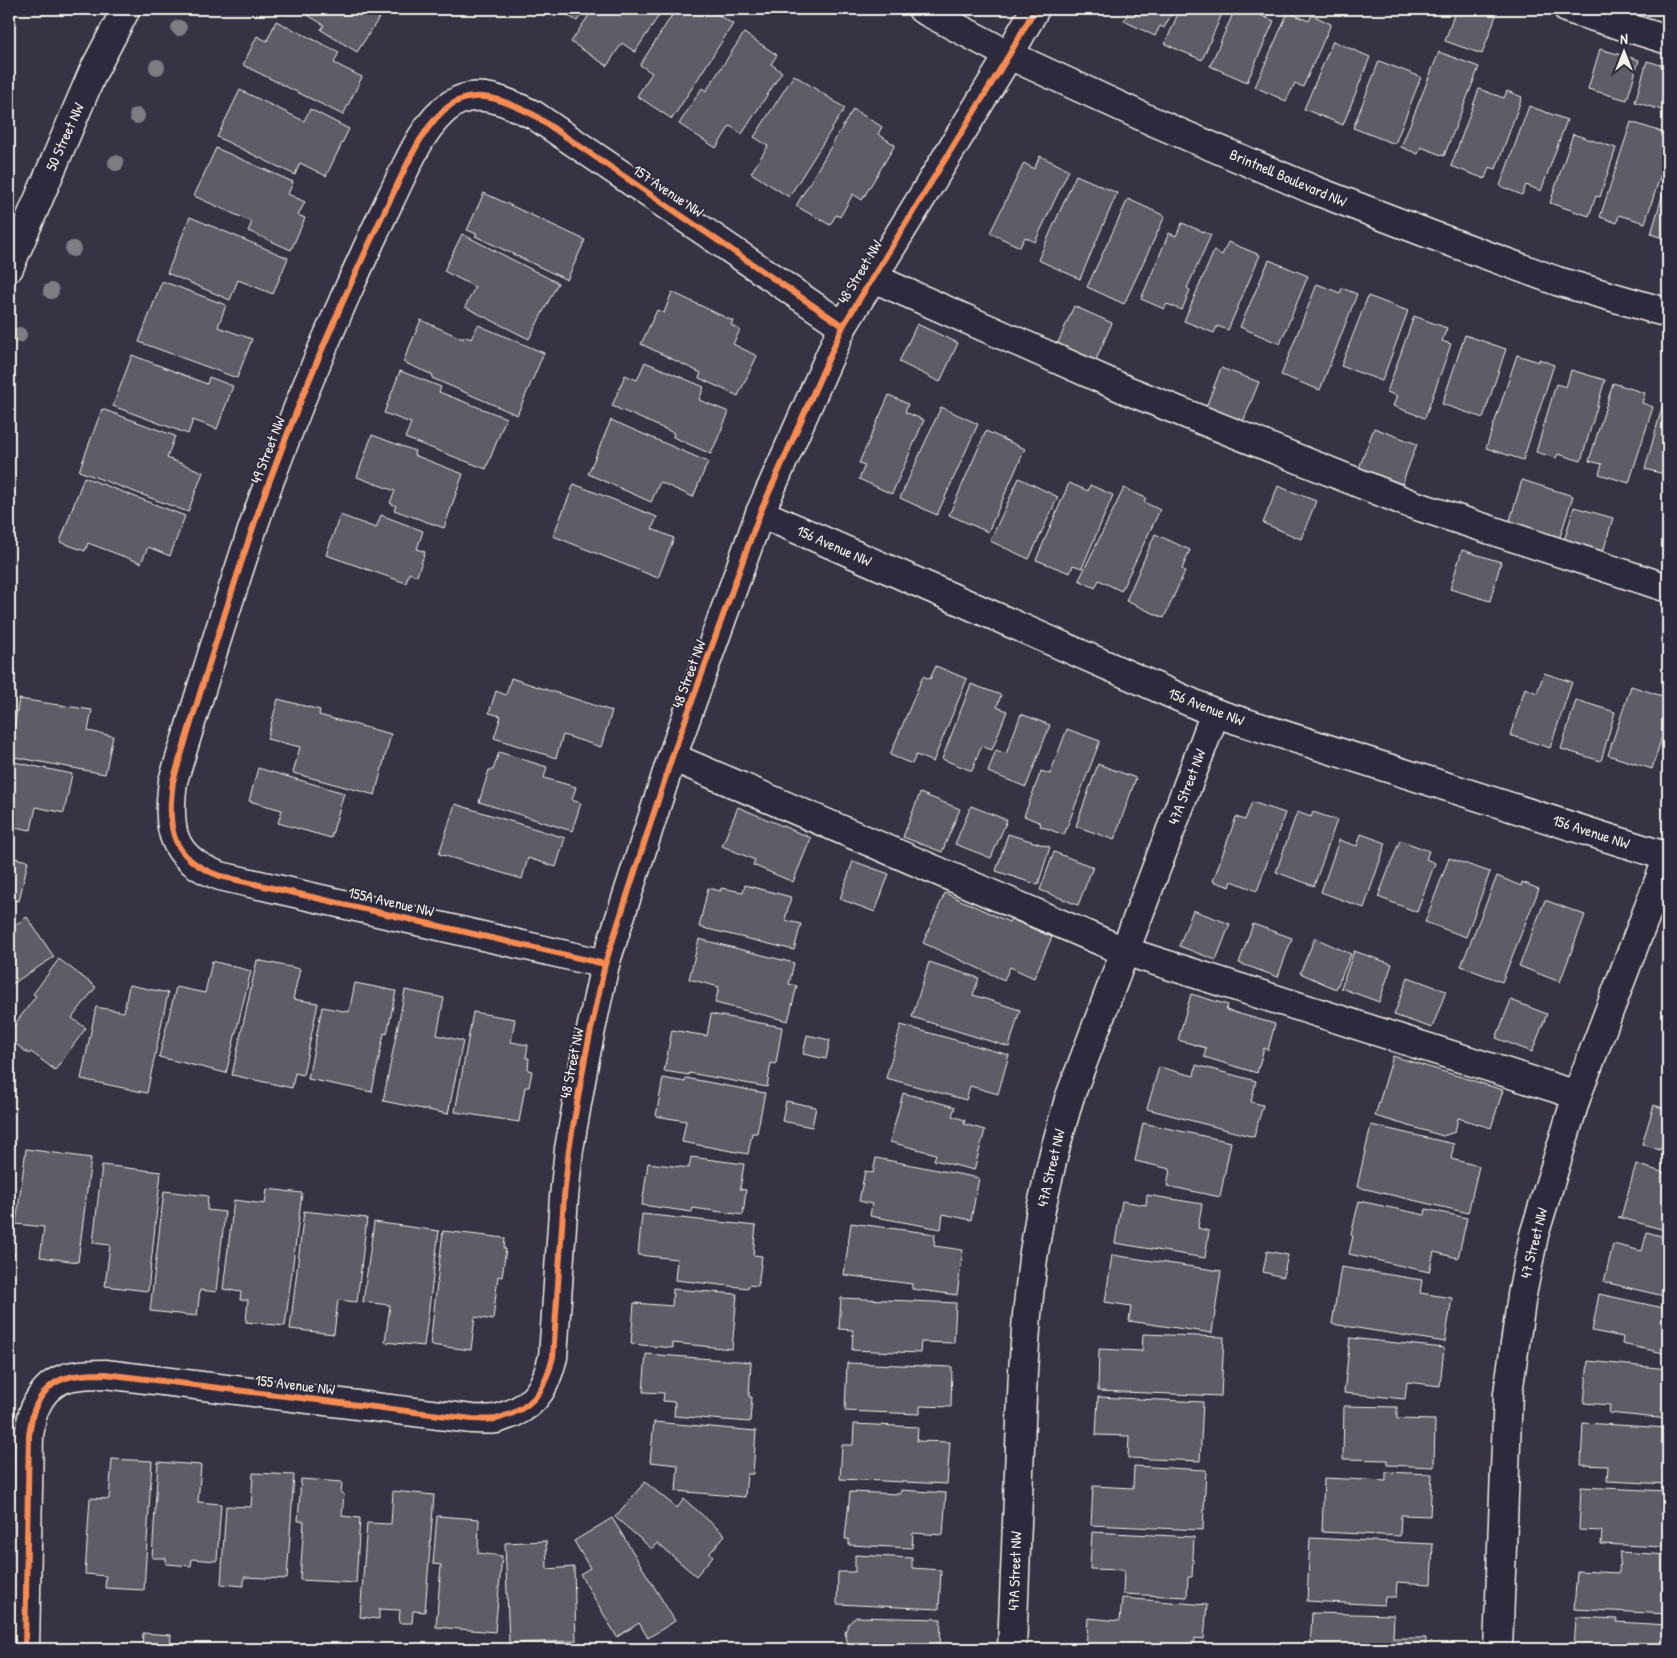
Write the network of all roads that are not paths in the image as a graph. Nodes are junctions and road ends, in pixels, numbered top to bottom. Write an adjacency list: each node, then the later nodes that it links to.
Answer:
1 (126, 9): 8 (street, 50 Street NW)
2 (922, 9): 6 (street, Brintnell Boulevard NW)
3 (1035, 9): 6 (street, 48 Street NW)
4 (1568, 9): 5 (street)
5 (1668, 40)
6 (1009, 55): 9 (street, 48 Street NW); 10 (street, Brintnell Boulevard NW)
7 (471, 97): 11 (street, 157 Avenue NW); 16 (street, 49 Street NW)
8 (9, 268)
9 (871, 278): 11 (street, 48 Street NW); 13 (street)
10 (1668, 313)
11 (843, 326): 12 (street, 48 Street NW)
12 (760, 513): 14 (street, 156 Avenue NW); 15 (street, 48 Street NW)
13 (1668, 588)
14 (1215, 713): 17 (street, 156 Avenue NW); 18 (street, 47A Street NW)
15 (672, 757): 18 (street); 19 (street, 48 Street NW)
16 (179, 849): 19 (street, 155A Avenue NW)
17 (1668, 857): 20 (street, 47 Street NW)
18 (1124, 951): 20 (street); 23 (street, 47A Street NW)
19 (604, 964): 21 (street, 48 Street NW)
20 (1577, 1095): 24 (street, 47 Street NW)
21 (530, 1403): 22 (street, 155 Avenue NW)
22 (25, 1649)
23 (1012, 1649)
24 (1498, 1649)

